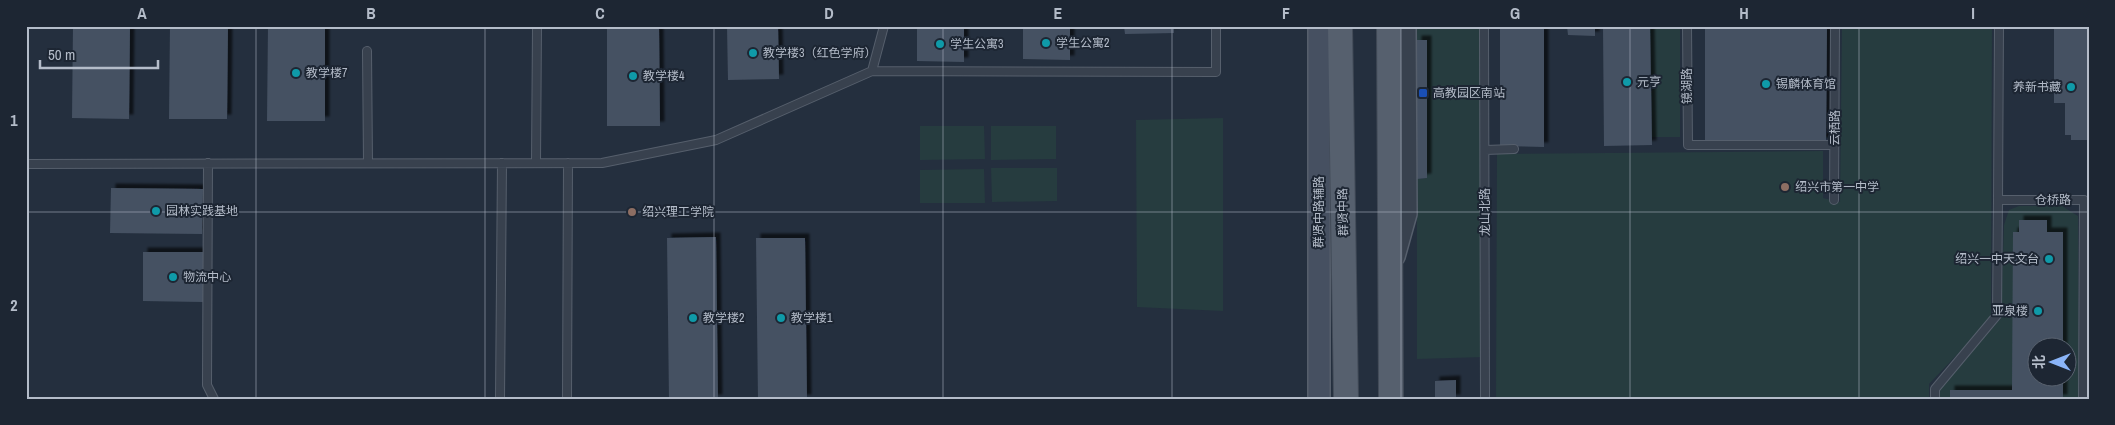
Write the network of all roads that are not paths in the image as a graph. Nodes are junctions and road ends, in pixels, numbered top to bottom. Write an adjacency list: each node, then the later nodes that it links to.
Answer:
1 (537, 26): 19 (lane)
2 (884, 26): 13 (lane)
3 (1216, 26): 13 (lane)
4 (1319, 26): 30 (main road, 群贤中路辅路)
5 (1340, 26): 31 (main road, 群贤中路)
6 (1389, 26): 26 (main road)
7 (1408, 26): 26 (street)
8 (1484, 26): 16 (lane, 龙山北路)
9 (1687, 26): 14 (lane, 镜湖路)
10 (1835, 26): 14 (lane, 云栖路)
11 (1999, 26): 24 (lane)
12 (367, 51): 17 (lane)
13 (872, 71): 20 (lane)
14 (1834, 145): 23 (lane, 云栖路)
15 (1514, 149): 16 (lane)
16 (1485, 150): 33 (lane, 龙山北路)
17 (368, 163): 18 (lane); 22 (lane)
18 (502, 163): 19 (lane); 28 (lane)
19 (536, 163): 20 (lane)
20 (568, 163): 29 (lane)
21 (26, 164): 22 (lane)
22 (208, 164): 27 (lane)
23 (1834, 200)
24 (1998, 200): 25 (lane, 仓桥路); 34 (lane)
25 (2086, 200): 35 (lane, 仓桥路)
26 (1390, 283): 32 (main road)
27 (214, 399)
28 (500, 399)
29 (567, 399)
30 (1319, 399)
31 (1346, 399)
32 (1391, 399)
33 (1485, 399)
34 (1935, 399)
35 (2083, 399)

